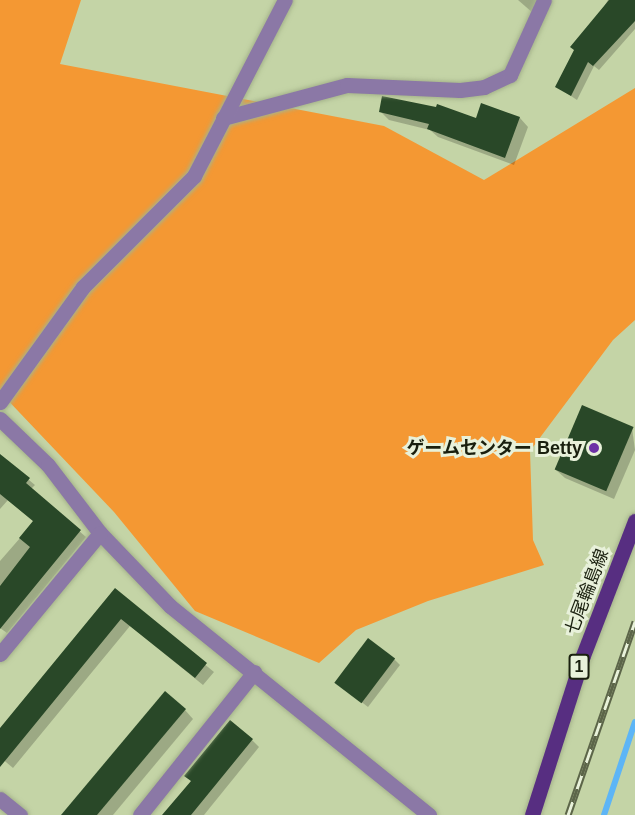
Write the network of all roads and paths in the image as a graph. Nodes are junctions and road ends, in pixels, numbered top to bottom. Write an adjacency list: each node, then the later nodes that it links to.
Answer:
1 (285, 0): 3 (street)
2 (544, 0): 3 (street)
3 (223, 118): 4 (street)
4 (0, 402)
5 (0, 419): 7 (street)
6 (635, 521): 14 (main road, 七尾輪島線 / 1)
7 (100, 533): 8 (street); 9 (street)
8 (0, 654)
9 (254, 672): 12 (street); 13 (street)
10 (0, 799): 11 (street)
11 (20, 815)
12 (140, 815)
13 (429, 815)
14 (532, 815)

